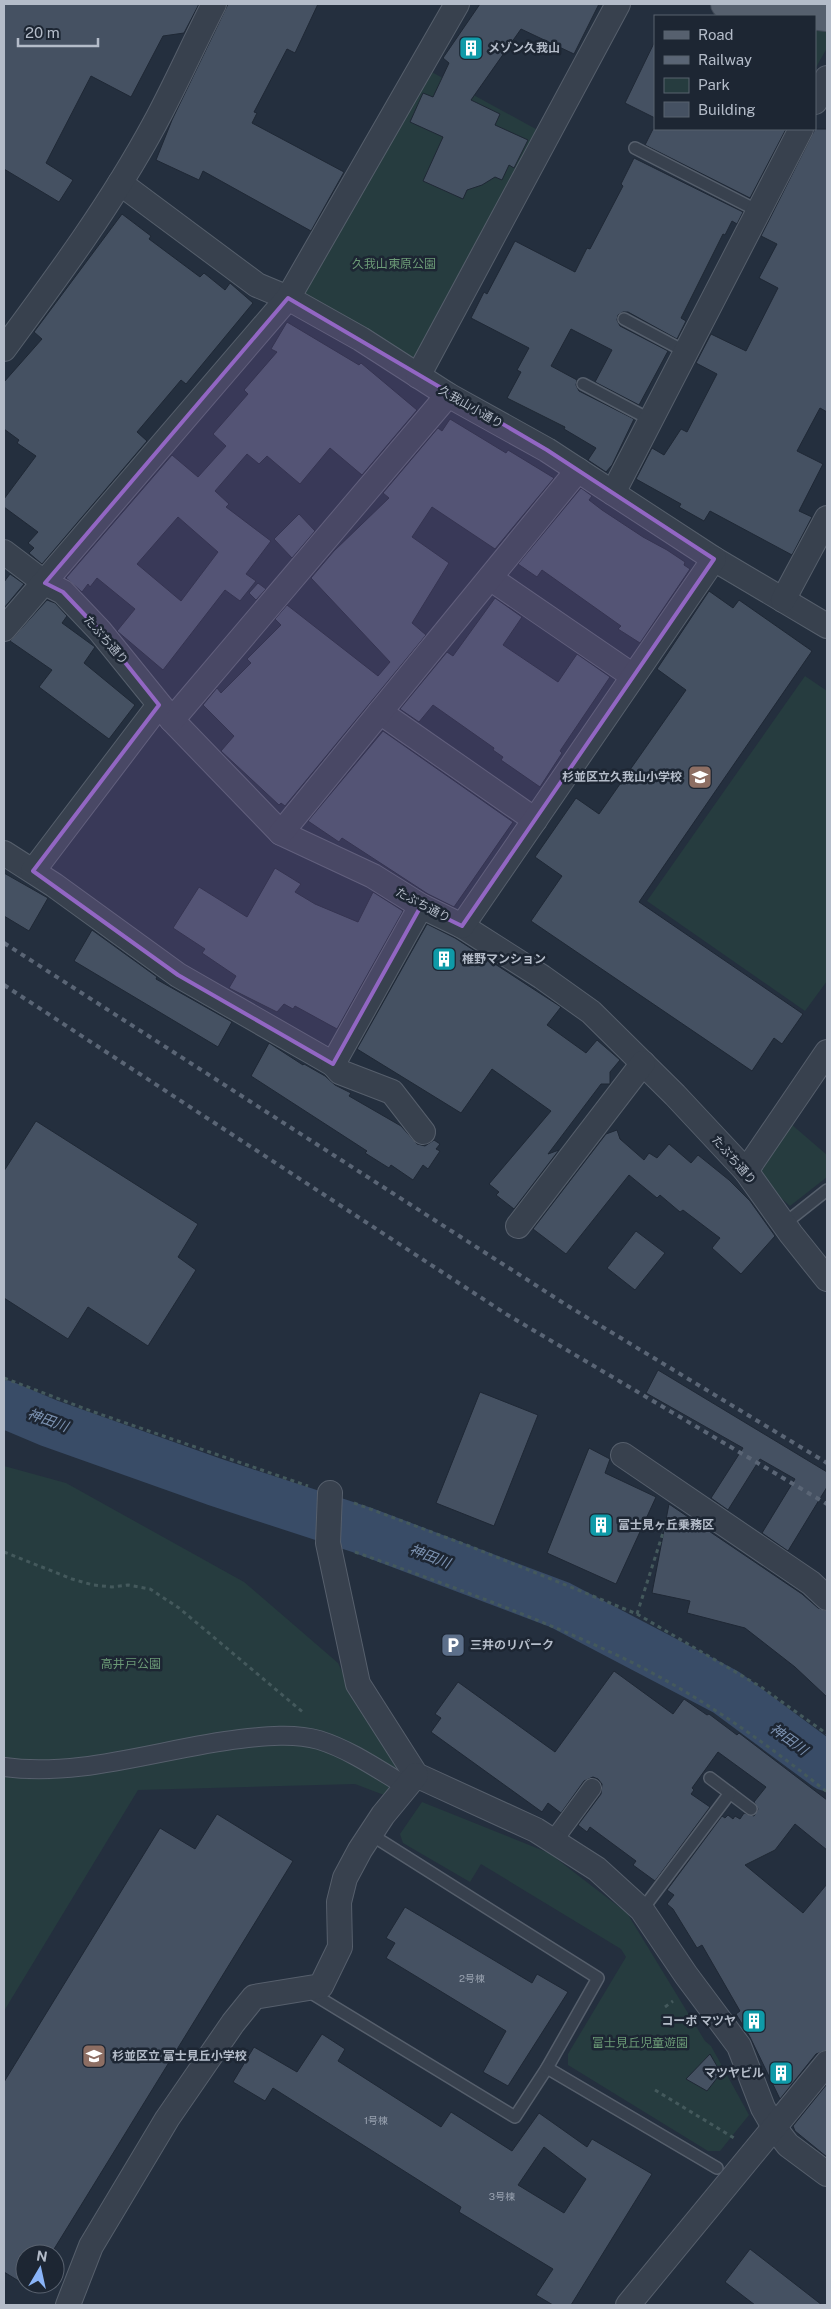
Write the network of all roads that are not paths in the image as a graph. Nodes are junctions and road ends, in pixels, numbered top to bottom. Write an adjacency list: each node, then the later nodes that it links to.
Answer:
1 (214, 4): 10 (street)
2 (457, 4): 12 (street)
3 (618, 4): 16 (street)
4 (725, 4): 5 (main road)
5 (811, 15)
6 (827, 78): 7 (street)
7 (816, 100)
8 (800, 130): 11 (street)
9 (636, 148): 11 (lane)
10 (120, 183): 12 (street, 久我山小通り); 14 (street)
11 (758, 211): 15 (street)
12 (288, 298): 16 (street, 久我山小通り); 26 (street)
13 (624, 319): 15 (lane)
14 (4, 349)
15 (686, 352): 19 (street)
16 (418, 376): 18 (street, 久我山小通り)
17 (583, 384): 19 (lane)
18 (448, 395): 20 (street, 久我山小通り); 31 (street)
19 (651, 420): 21 (street)
20 (578, 470): 21 (street, 久我山小通り); 25 (street)
21 (614, 494): 24 (street, 久我山小通り)
22 (827, 518): 27 (street)
23 (4, 552): 26 (street, たぶち通り)
24 (714, 559): 27 (street, 久我山小通り); 30 (street)
25 (490, 578): 30 (street); 32 (street)
26 (45, 583): 29 (street); 31 (street, たぶち通り)
27 (783, 600): 28 (street, 久我山小通り)
28 (827, 626)
29 (4, 629)
30 (634, 676): 33 (street)
31 (166, 712): 34 (street, たぶち通り); 36 (street)
32 (380, 712): 33 (street); 34 (street)
33 (534, 820): 38 (street)
34 (281, 833): 37 (street, たぶち通り)
35 (4, 853): 36 (street)
36 (33, 872): 41 (street)
37 (421, 906): 38 (street, たぶち通り); 41 (street)
38 (462, 926): 40 (street, たぶち通り)
39 (827, 1052): 43 (street)
40 (643, 1063): 43 (street, たぶち通り); 46 (street)
41 (333, 1064): 42 (street)
42 (423, 1132)
43 (746, 1171): 45 (street, たぶち通り)
44 (827, 1190): 45 (lane)
45 (784, 1224): 47 (street, たぶち通り)
46 (518, 1226)
47 (827, 1279)
48 (624, 1455): 50 (street)
49 (331, 1494): 53 (street)
50 (827, 1598)
51 (4, 1767): 53 (street)
52 (710, 1778): 55 (lane)
53 (411, 1781): 57 (street); 58 (street)
54 (592, 1788): 58 (street)
55 (730, 1793): 56 (lane); 59 (lane)
56 (751, 1809)
57 (370, 1834): 60 (street); 62 (lane)
58 (553, 1841): 59 (street)
59 (642, 1910): 63 (street)
60 (305, 1989): 62 (lane); 66 (street)
61 (827, 2063): 63 (street)
62 (547, 2068): 64 (lane)
63 (774, 2127): 65 (street); 67 (street)
64 (717, 2168)
65 (827, 2174)
66 (68, 2305)
67 (630, 2305)

